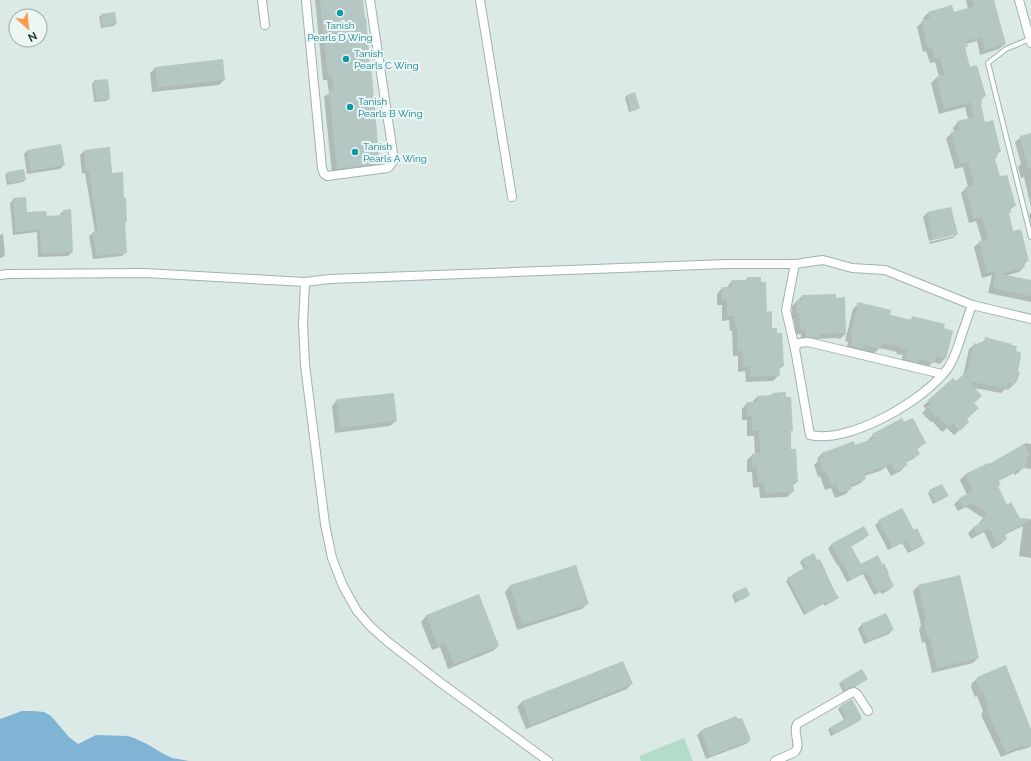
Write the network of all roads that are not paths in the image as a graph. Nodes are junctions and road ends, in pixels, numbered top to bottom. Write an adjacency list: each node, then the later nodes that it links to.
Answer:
1 (262, 0): 6 (street)
2 (306, 0): 3 (street)
3 (370, 0)
4 (480, 0): 8 (street)
5 (1019, 0): 7 (street)
6 (265, 25)
7 (1030, 41): 9 (lane)
8 (512, 197)
9 (1031, 237)
10 (796, 264): 12 (street); 13 (street); 15 (street)
11 (0, 275): 12 (street)
12 (305, 282): 18 (street)
13 (972, 305): 14 (street); 16 (street)
14 (1031, 319)
15 (795, 350): 16 (street); 16 (street)
16 (942, 374)
17 (868, 711): 19 (street)
18 (548, 761)
19 (775, 761)

